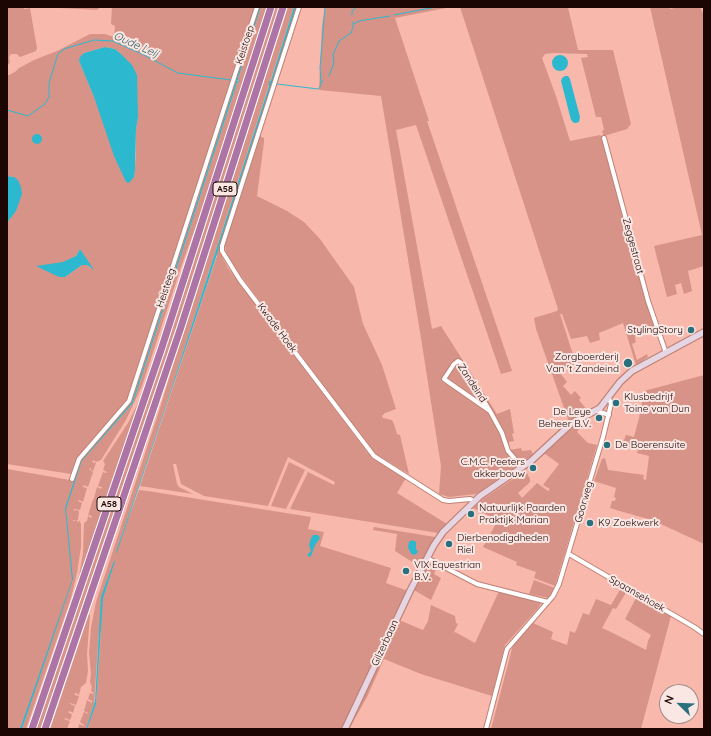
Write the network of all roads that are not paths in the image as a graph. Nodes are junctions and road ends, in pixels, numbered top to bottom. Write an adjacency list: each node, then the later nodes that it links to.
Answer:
1 (257, 7): 5 (street, Keistoep)
2 (272, 7): 20 (highway, A58)
3 (283, 7): 21 (highway, A58)
4 (299, 7): 15 (street, Kwade Hoek)
5 (233, 82): 14 (street, Heisteeg)
6 (604, 138): 8 (street, Zeggestraat)
7 (704, 332): 8 (street)
8 (666, 353): 9 (street)
9 (609, 398): 10 (street); 12 (street, Goorweg)
10 (597, 410): 12 (street); 13 (street)
11 (490, 411): 11 (street, Zandeind); 13 (street, Zandeind)
12 (609, 415): 16 (street, Goorweg)
13 (522, 467): 15 (street)
14 (72, 479)
15 (474, 501): 17 (street)
16 (569, 554): 18 (street, Goorweg); 19 (street, Spaansehoek)
17 (427, 558): 18 (street); 22 (street, Gilzerbaan)
18 (548, 602): 23 (street, Goorweg)
19 (704, 634)
20 (32, 729)
21 (45, 729)
22 (345, 729)
23 (486, 729)

